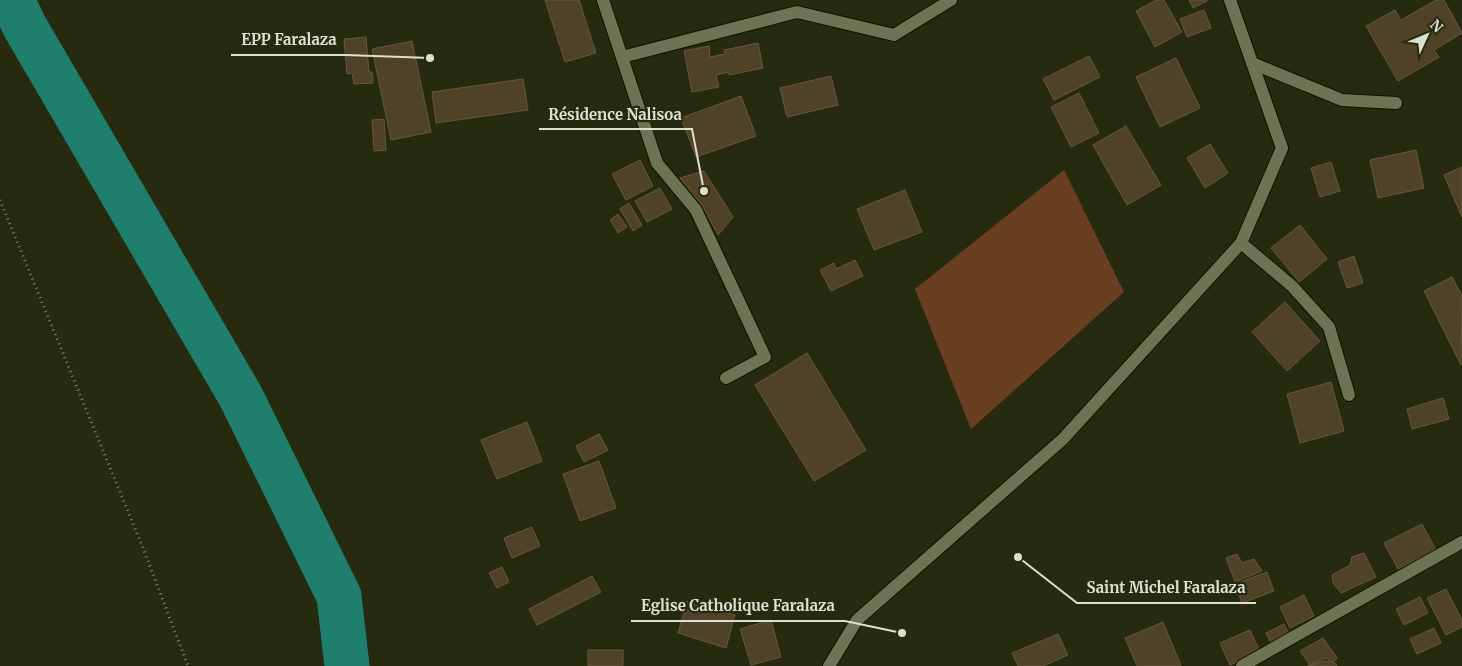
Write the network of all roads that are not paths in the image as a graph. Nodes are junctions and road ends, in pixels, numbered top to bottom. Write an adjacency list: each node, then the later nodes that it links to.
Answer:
1 (603, 0): 4 (street)
2 (951, 0): 4 (street)
3 (1230, 0): 5 (street)
4 (622, 57): 8 (street)
5 (1252, 63): 6 (street); 7 (street)
6 (1396, 103)
7 (1241, 243): 9 (street); 11 (street)
8 (726, 378)
9 (1349, 395)
10 (1462, 542): 12 (street)
11 (829, 666)
12 (1242, 666)

